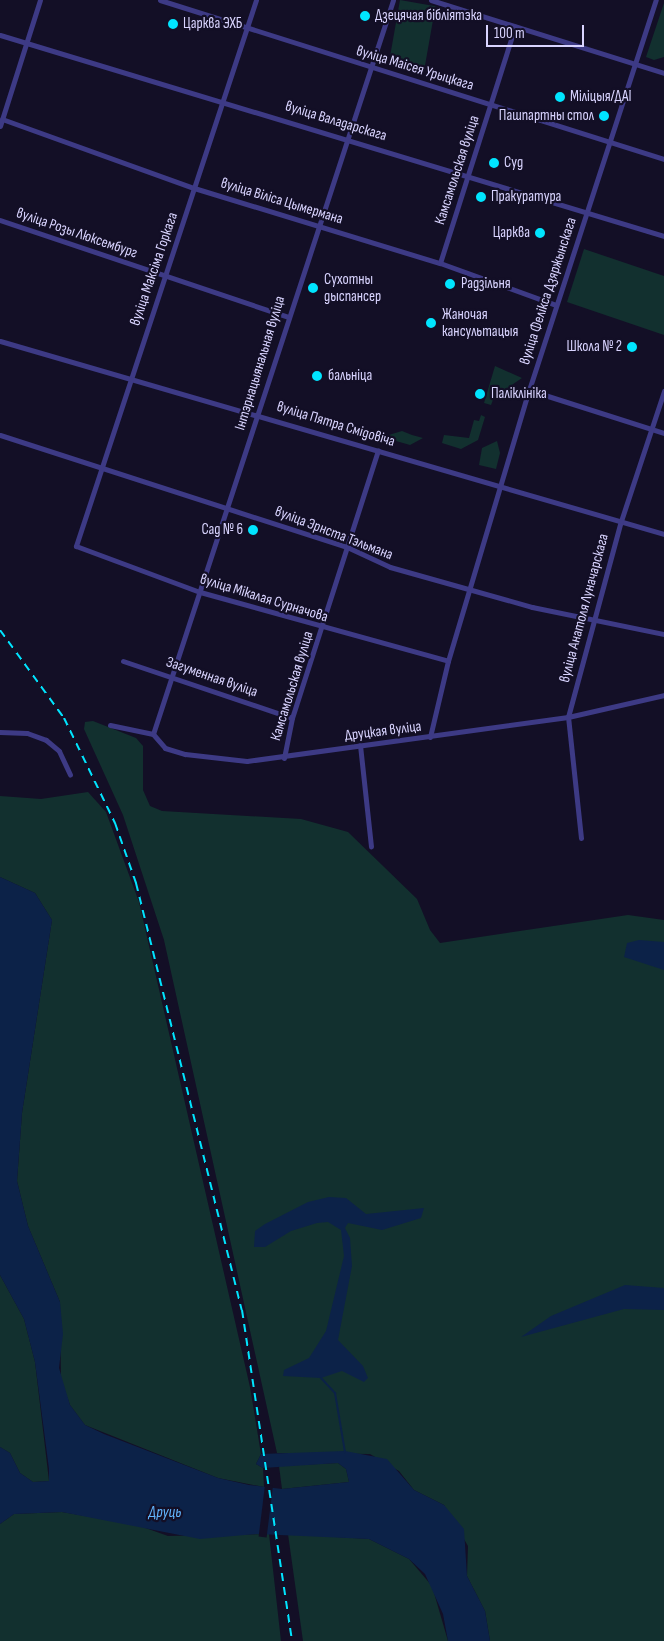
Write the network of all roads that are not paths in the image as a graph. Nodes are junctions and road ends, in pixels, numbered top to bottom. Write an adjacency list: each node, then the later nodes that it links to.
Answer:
1 (40, 0): 10 (street)
2 (160, 0): 8 (street, вуліца Маісея Урыцкага)
3 (256, 0): 8 (street, вуліца Максіма Горкага)
4 (393, 0): 12 (street, Інтэрнацыянальная вуліца)
5 (431, 0): 7 (street)
6 (656, 0): 11 (street, вуліца Фелікса Дзяржынскага)
7 (516, 27): 11 (street); 15 (street, Камсамольская вуліца)
8 (246, 28): 12 (street, вуліца Маісея Урыцкага); 14 (street, вуліца Максіма Горкага)
9 (0, 35): 10 (street, вуліца Валадарскага)
10 (27, 43): 14 (street, вуліца Валадарскага); 16 (street)
11 (636, 65): 13 (street); 19 (street, вуліца Фелікса Дзяржынскага)
12 (370, 68): 15 (street, вуліца Маісея Урыцкага); 18 (street, Інтэрнацыянальная вуліца)
13 (664, 73)
14 (222, 101): 18 (street, вуліца Валадарскага); 22 (street, вуліца Максіма Горкага)
15 (491, 105): 19 (street, вуліца Маісея Урыцкага); 21 (street, Камсамольская вуліца)
16 (2, 119): 17 (street); 22 (street, вуліца Віліса Цымермана)
17 (0, 126)
18 (348, 137): 21 (street, вуліца Валадарскага); 25 (street, Інтэрнацыянальная вуліца)
19 (610, 143): 20 (street, вуліца Маісея Урыцкага); 23 (street, вуліца Фелікса Дзяржынскага)
20 (664, 159)
21 (469, 175): 23 (street, вуліца Валадарскага); 27 (street, Камсамольская вуліца)
22 (194, 188): 25 (street, вуліца Віліса Цымермана); 28 (street, вуліца Максіма Горкага)
23 (586, 212): 26 (street, вуліца Валадарскага); 29 (street, вуліца Фелікса Дзяржынскага)
24 (0, 220): 28 (street, вуліца Розы Люксембург)
25 (318, 225): 27 (street, вуліца Віліса Цымермана); 30 (street, Інтэрнацыянальная вуліца)
26 (664, 236)
27 (440, 263): 29 (street, вуліца Віліса Цымермана)
28 (166, 276): 30 (street, вуліца Розы Люксембург); 32 (street, вуліца Максіма Горкага)
29 (556, 305): 33 (street, вуліца Фелікса Дзяржынскага)
30 (288, 317): 35 (street, Інтэрнацыянальная вуліца)
31 (0, 341): 32 (street, вуліца Пятра Смідовіча)
32 (131, 376): 35 (street, вуліца Пятра Смідовіча); 40 (street, вуліца Максіма Горкага)
33 (529, 390): 36 (street); 41 (street, вуліца Фелікса Дзяржынскага)
34 (664, 391): 36 (street, вуліца Анатоля Луначарскага)
35 (258, 413): 39 (street, вуліца Пятра Смідовіча); 42 (street, Інтэрнацыянальная вуліца)
36 (652, 429): 37 (street); 43 (street, вуліца Анатоля Луначарскага)
37 (664, 433)
38 (0, 435): 40 (street, вуліца Эрнста Тэльмана)
39 (378, 450): 41 (street, вуліца Пятра Смідовіча); 46 (street, Камсамольская вуліца)
40 (101, 466): 42 (street, вуліца Эрнста Тэльмана); 45 (street, вуліца Максіма Горкага)
41 (500, 486): 43 (street, вуліца Пятра Смідовіча); 47 (street, вуліца Фелікса Дзяржынскага)
42 (228, 508): 46 (street, вуліца Эрнста Тэльмана); 48 (street, Інтэрнацыянальная вуліца)
43 (621, 521): 44 (street, вуліца Пятра Смідовіча); 49 (street, вуліца Анатоля Луначарскага)
44 (664, 534)
45 (76, 546): 48 (street, вуліца Мікалая Сурначова)
46 (347, 547): 47 (street, вуліца Эрнста Тэльмана); 50 (street, Камсамольская вуліца)
47 (471, 590): 49 (street, вуліца Эрнста Тэльмана); 53 (street, вуліца Фелікса Дзяржынскага)
48 (200, 592): 50 (street, вуліца Мікалая Сурначова); 54 (street, Інтэрнацыянальная вуліца)
49 (593, 619): 51 (street, вуліца Эрнста Тэльмана); 56 (street, вуліца Анатоля Луначарскага)
50 (322, 629): 53 (street, вуліца Мікалая Сурначова); 57 (street, Камсамольская вуліца)
51 (664, 634)
52 (124, 660): 54 (street, Загуменная вуліца)
53 (448, 661): 61 (street, вуліца Фелікса Дзяржынскага)
54 (172, 675): 57 (street, Загуменная вуліца); 60 (street, Інтэрнацыянальная вуліца)
55 (664, 695): 56 (street, Друцкая вуліца)
56 (568, 717): 61 (street, Друцкая вуліца); 65 (street, вуліца Анатоля Луначарскага)
57 (292, 718): 63 (street, Камсамольская вуліца)
58 (110, 725): 60 (street, Друцкая вуліца)
59 (0, 732): 64 (street)
60 (153, 734): 63 (street, Друцкая вуліца)
61 (430, 737): 62 (street, Друцкая вуліца)
62 (360, 745): 63 (street, Друцкая вуліца); 66 (street)
63 (284, 758)
64 (70, 775)
65 (581, 838)
66 (371, 846)

